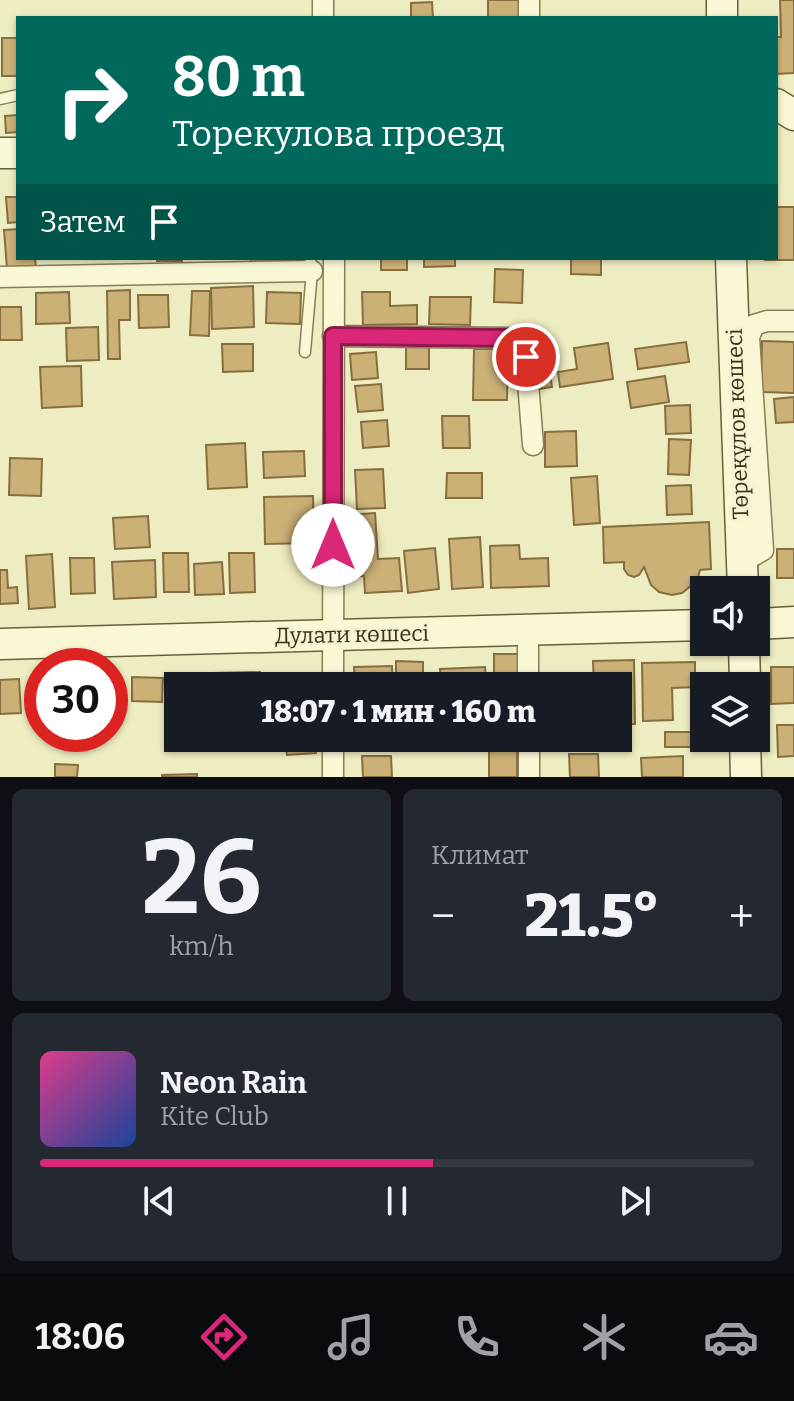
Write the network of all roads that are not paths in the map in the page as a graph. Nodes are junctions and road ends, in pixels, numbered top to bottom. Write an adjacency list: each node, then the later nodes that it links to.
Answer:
1 (334, 260): 6 (street)
2 (731, 260): 9 (main road, Төреқұлов көшесі)
3 (311, 265): 4 (street); 7 (lane)
4 (0, 277)
5 (794, 321): 9 (street)
6 (333, 336): 8 (street); 14 (street)
7 (305, 352)
8 (533, 445)
9 (742, 576)
10 (794, 622): 11 (main road)
11 (770, 623)
12 (690, 625): 13 (main road, Дулати көшесі)
13 (528, 629): 14 (main road, Дулати көшесі); 17 (street)
14 (333, 634): 15 (main road, Дулати көшесі); 16 (street)
15 (0, 644)
16 (333, 672)
17 (528, 672)
18 (333, 752): 21 (street)
19 (529, 752): 22 (street)
20 (745, 752): 23 (main road)
21 (333, 777)
22 (529, 777)
23 (746, 777)

